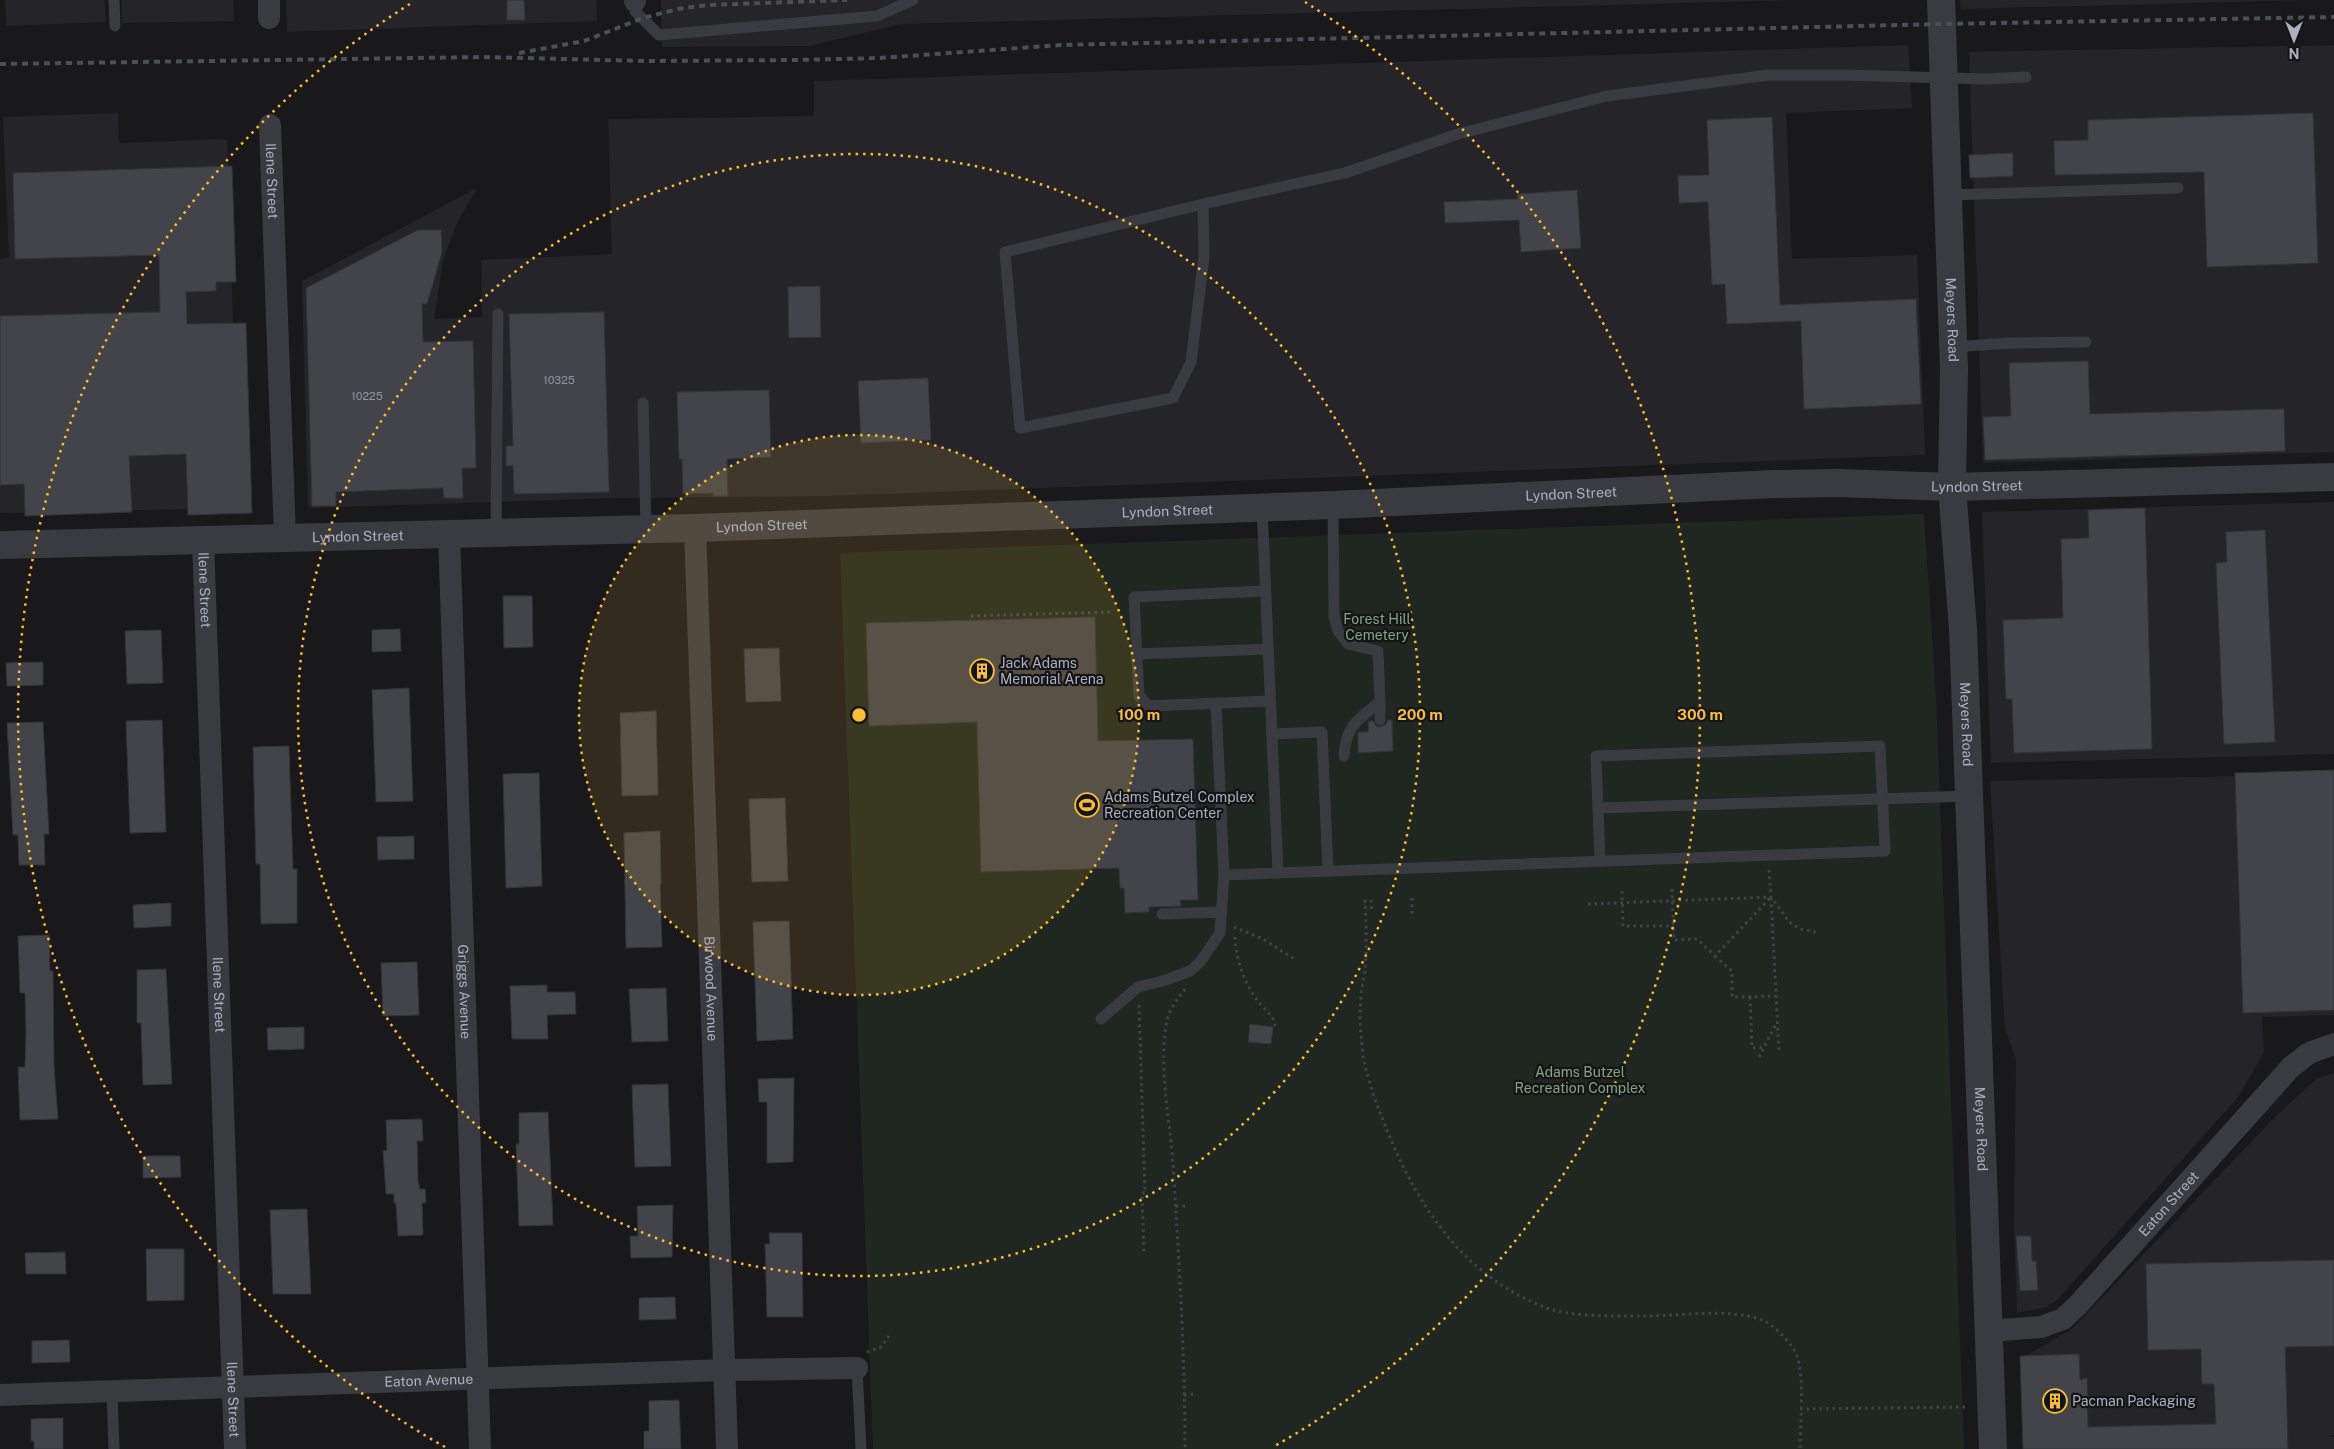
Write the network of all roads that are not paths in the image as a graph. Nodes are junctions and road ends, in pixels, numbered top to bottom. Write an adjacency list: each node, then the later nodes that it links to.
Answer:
1 (114, 0): 5 (lane)
2 (913, 0): 4 (lane)
3 (1941, 0): 7 (street, Meyers Road)
4 (635, 1)
5 (115, 26)
6 (2026, 76): 7 (lane)
7 (1944, 78): 10 (street, Meyers Road); 11 (lane)
8 (270, 125): 24 (street, Ilene Street)
9 (2178, 188): 10 (lane)
10 (1948, 195): 14 (street, Meyers Road)
11 (1203, 204): 11 (lane)
12 (498, 314): 22 (lane)
13 (2086, 342): 14 (lane)
14 (1953, 346): 17 (street, Meyers Road)
15 (643, 403): 21 (lane)
16 (2334, 477): 17 (street, Lyndon Street)
17 (1952, 487): 18 (street, Lyndon Street); 36 (street, Meyers Road)
18 (1333, 505): 19 (street, Lyndon Street); 31 (lane)
19 (1262, 507): 20 (street, Lyndon Street); 27 (lane)
20 (695, 528): 21 (street, Lyndon Street); 49 (street, Birwood Avenue)
21 (646, 529): 22 (street, Lyndon Street)
22 (496, 532): 23 (street, Lyndon Street)
23 (449, 534): 24 (street, Lyndon Street); 50 (street, Griggs Avenue)
24 (285, 538): 25 (street, Lyndon Street)
25 (203, 540): 26 (street, Lyndon Street); 51 (street, Ilene Street)
26 (0, 545)
27 (1265, 591): 28 (lane); 29 (lane)
28 (1268, 648): 29 (lane); 30 (lane)
29 (1137, 654): 32 (lane)
30 (1270, 701): 32 (lane); 34 (lane)
31 (1380, 701): 33 (lane); 35 (lane)
32 (1216, 703): 42 (lane)
33 (1380, 720)
34 (1272, 734): 40 (lane); 41 (lane)
35 (1344, 756)
36 (1970, 796): 37 (lane); 47 (street, Meyers Road)
37 (1882, 799): 38 (lane); 38 (lane); 39 (lane)
38 (1598, 808): 39 (lane)
39 (1600, 861): 40 (lane)
40 (1328, 871): 41 (lane)
41 (1278, 873): 42 (lane)
42 (1224, 875): 44 (lane)
43 (1162, 914): 44 (lane)
44 (1222, 918): 45 (lane)
45 (1101, 1019)
46 (2334, 1044): 47 (street, Eaton Street)
47 (1989, 1331): 59 (street, Meyers Road)
48 (858, 1368): 49 (street, Eaton Avenue); 58 (lane)
49 (725, 1370): 50 (street, Eaton Avenue); 57 (street, Birwood Avenue)
50 (478, 1380): 51 (street, Eaton Avenue); 56 (street, Griggs Avenue)
51 (233, 1388): 52 (street, Eaton Avenue); 55 (street, Ilene Street)
52 (112, 1392): 53 (street, Eaton Avenue); 54 (lane)
53 (0, 1395)
54 (114, 1449)
55 (235, 1449)
56 (480, 1449)
57 (727, 1449)
58 (861, 1449)
59 (1993, 1449)

